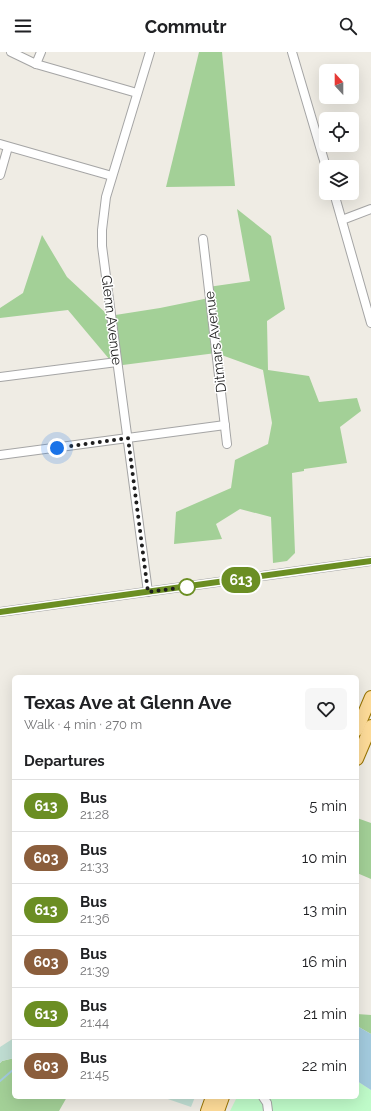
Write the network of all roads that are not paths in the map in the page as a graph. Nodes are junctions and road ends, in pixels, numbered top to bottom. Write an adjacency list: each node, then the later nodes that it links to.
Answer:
1 (10, 52): 5 (street)
2 (41, 52): 5 (street)
3 (150, 52): 6 (street, Glenn Avenue)
4 (292, 52): 8 (street)
5 (36, 64): 6 (street)
6 (137, 93): 10 (street, Glenn Avenue)
7 (4, 146): 9 (street); 10 (street)
8 (324, 160)
9 (0, 175)
10 (112, 176): 16 (street, Glenn Avenue)
11 (336, 200): 13 (street)
12 (371, 209): 13 (street)
13 (342, 220): 15 (street)
14 (203, 239): 18 (street, Ditmars Avenue)
15 (371, 323)
16 (117, 362): 17 (street); 19 (street, Glenn Avenue)
17 (0, 377)
18 (225, 426): 19 (street); 20 (street, Ditmars Avenue)
19 (128, 438): 21 (street); 23 (street, Glenn Avenue)
20 (227, 444)
21 (0, 455)
22 (371, 561): 23 (street)
23 (148, 592): 24 (street)
24 (0, 612)
25 (371, 697): 26 (main road)
26 (359, 725)
27 (371, 726): 28 (main road)
28 (367, 742): 29 (main road)
29 (359, 756)
30 (211, 1099): 33 (main road)
31 (222, 1099): 34 (main road)
32 (264, 1099): 35 (street)
33 (207, 1111)
34 (218, 1111)
35 (268, 1111)

